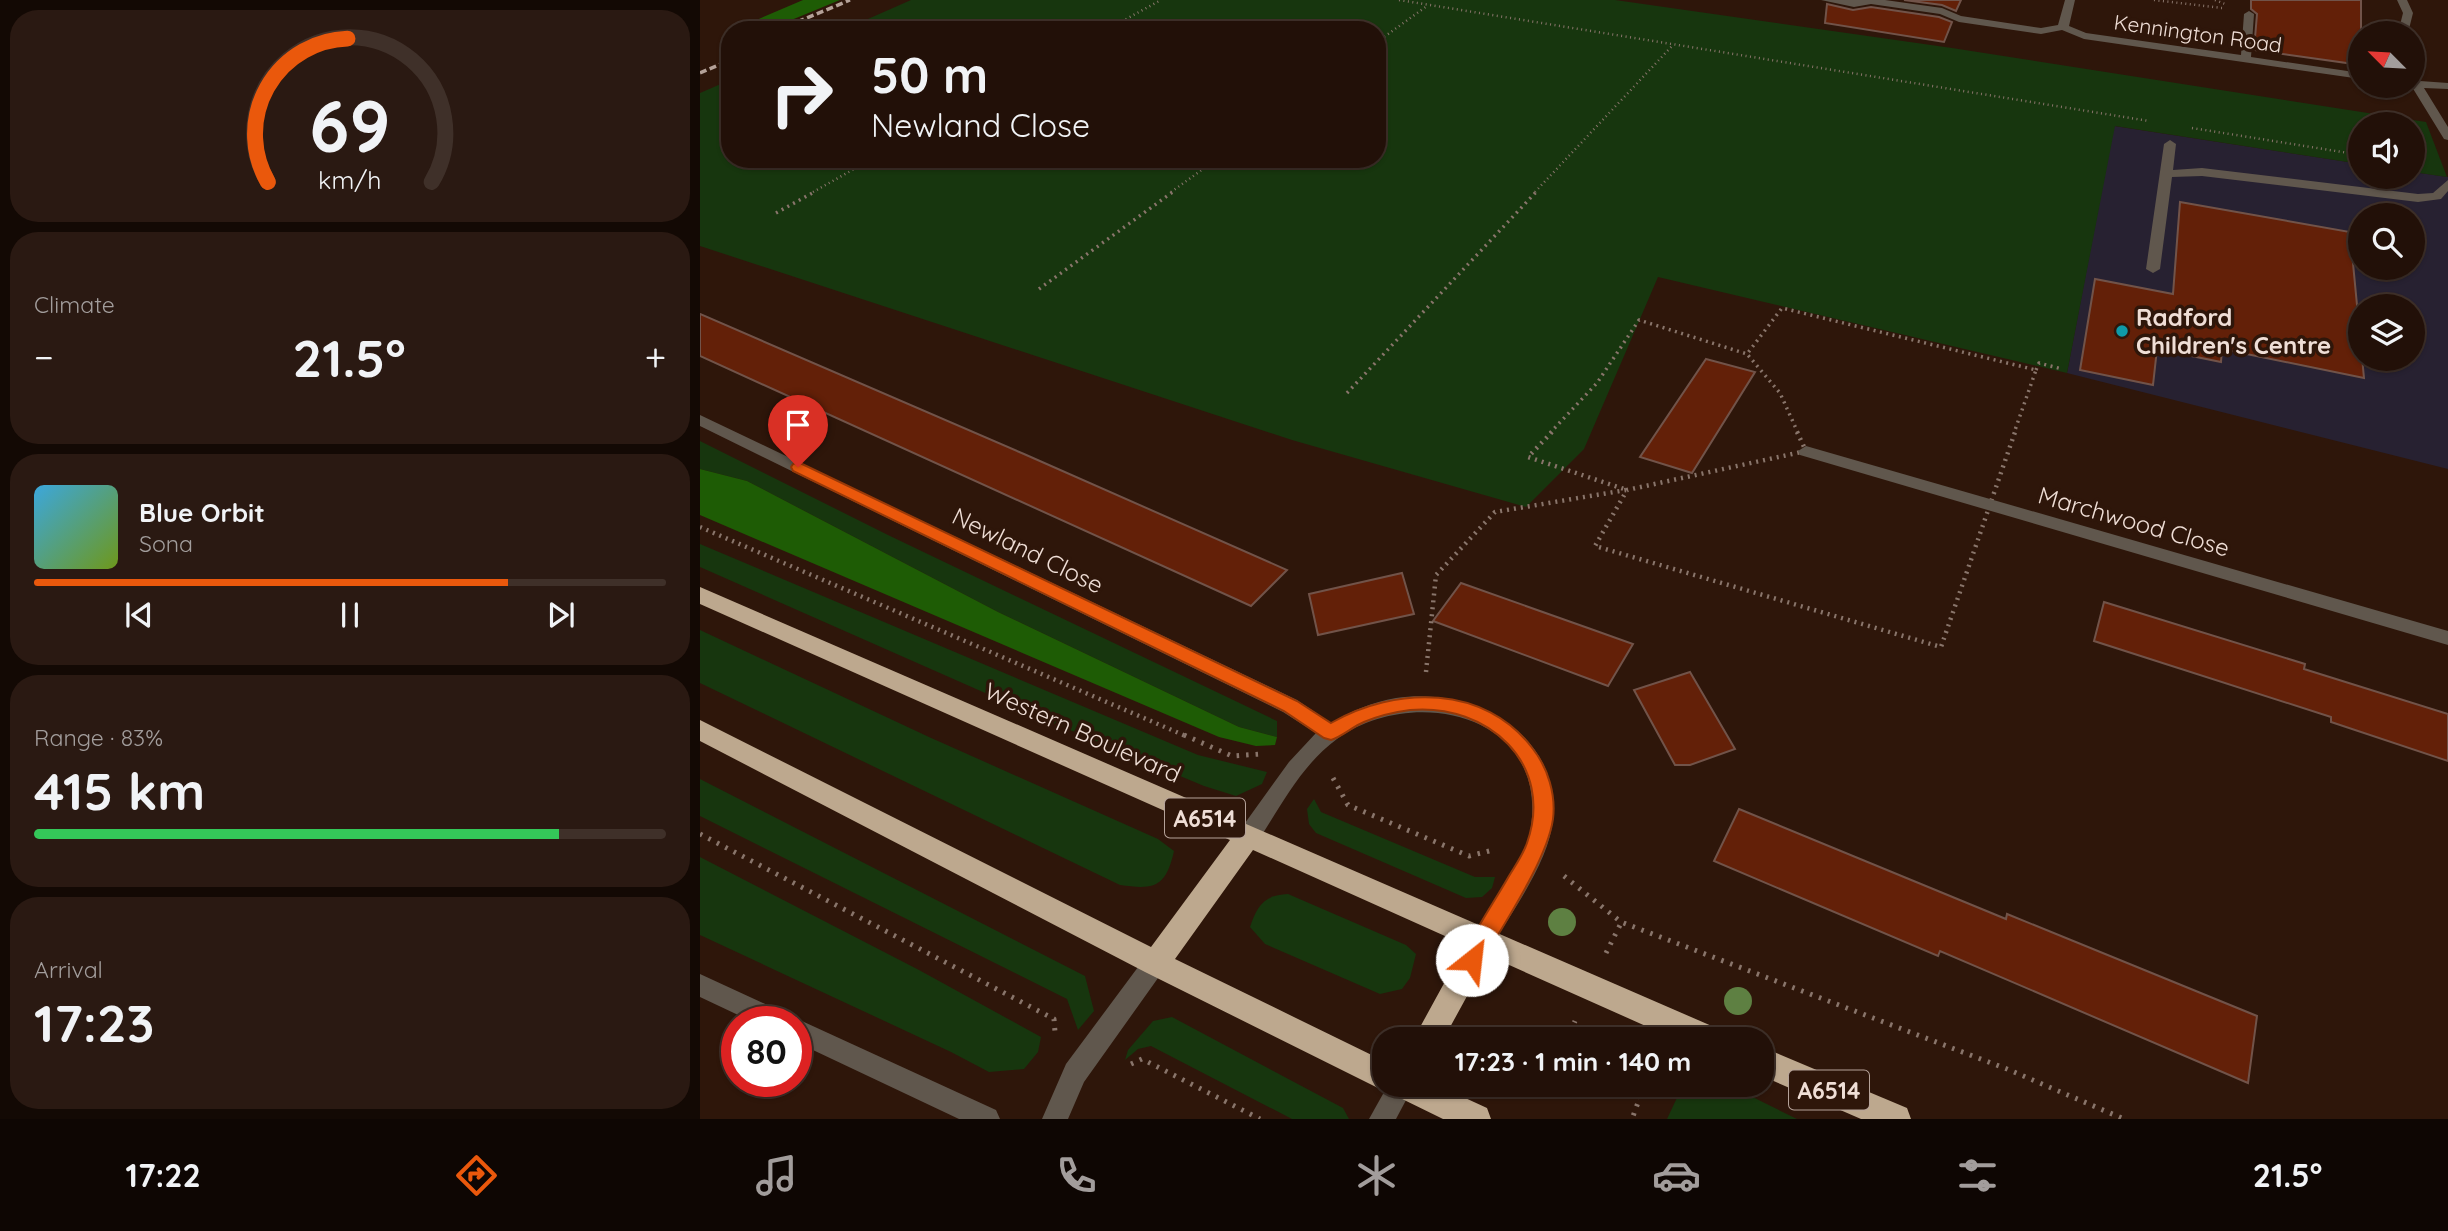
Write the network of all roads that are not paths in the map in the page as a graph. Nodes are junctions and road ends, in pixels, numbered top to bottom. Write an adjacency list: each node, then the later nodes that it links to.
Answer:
1 (1826, 0): 6 (street, Kennington Road)
2 (2070, 0): 6 (street)
3 (2402, 0): 5 (street)
4 (2249, 14): 7 (street)
5 (2406, 21)
6 (2063, 27): 7 (street, Kennington Road)
7 (2246, 59): 8 (street, Kennington Road)
8 (2348, 74)
9 (2426, 84): 10 (street)
10 (2448, 86)
11 (2424, 98): 12 (street)
12 (2448, 136)
13 (2170, 144): 14 (street)
14 (2166, 174): 15 (street); 16 (street)
15 (2448, 184)
16 (2153, 269)
17 (700, 420): 22 (street, Newland Close)
18 (1806, 451): 20 (street, Marchwood Close)
19 (700, 595): 23 (highway, Western Boulevard / A6514)
20 (2448, 638)
21 (700, 730): 25 (highway)
22 (1331, 733): 23 (street); 24 (street)
23 (1248, 837): 24 (highway, Western Boulevard / A6514); 25 (highway)
24 (1483, 940): 28 (highway); 29 (highway, Western Boulevard / A6514)
25 (1154, 963): 32 (highway); 36 (street)
26 (700, 985): 27 (street)
27 (745, 1006)
28 (1434, 1027)
29 (1682, 1027)
30 (812, 1037): 35 (street)
31 (1774, 1066): 39 (highway, A6514)
32 (1372, 1070)
33 (1396, 1097): 37 (street)
34 (1429, 1097): 38 (highway)
35 (987, 1119)
36 (1055, 1119)
37 (1382, 1119)
38 (1476, 1119)
39 (1896, 1119)

